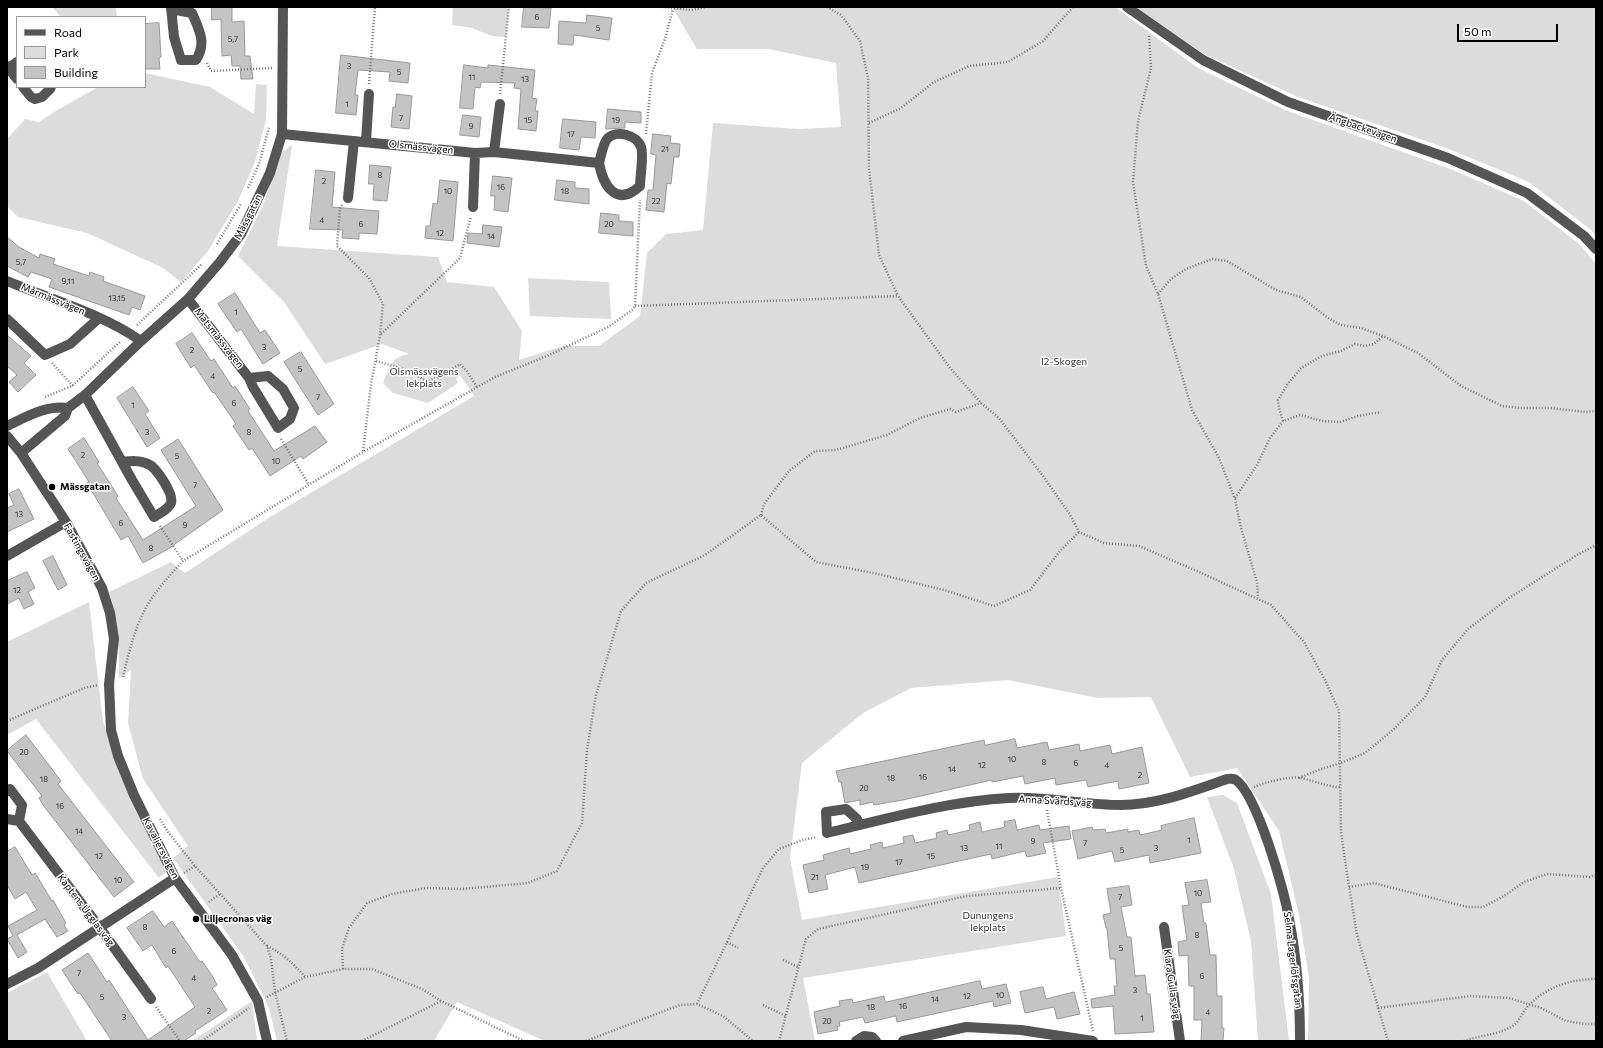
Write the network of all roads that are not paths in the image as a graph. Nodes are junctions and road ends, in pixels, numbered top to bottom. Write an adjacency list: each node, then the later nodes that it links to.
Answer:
1 (283, 7): 10 (street, Mässgatan)
2 (1127, 7): 18 (street, Ängbackevägen)
3 (171, 8): 3 (street)
4 (11, 65): 5 (street)
5 (16, 77)
6 (24, 88): 7 (street)
7 (50, 88)
8 (369, 94): 12 (street)
9 (500, 104): 13 (street)
10 (282, 134): 11 (street, Olsmässvägen); 20 (street, Mässgatan)
11 (354, 141): 12 (street, Olsmässvägen); 16 (street)
12 (366, 141): 14 (street, Olsmässvägen)
13 (494, 152): 14 (street, Olsmässvägen); 15 (street, Olsmässvägen)
14 (476, 153): 17 (street)
15 (599, 162): 15 (street)
16 (348, 198)
17 (473, 207)
18 (1596, 250)
19 (7, 281): 21 (street, Mårmässvägen)
20 (188, 299): 23 (street, Mässgatan); 24 (street, Matsmässvägen)
21 (99, 318): 22 (street, Mårmässvägen); 23 (street, Mårmässvägen)
22 (7, 320)
23 (141, 342): 25 (street, Mässgatan)
24 (249, 378): 24 (street, Matsmässvägen)
25 (83, 396): 26 (street, Mässgatan); 30 (street)
26 (68, 408): 27 (street); 29 (street, Mässgatan)
27 (7, 426)
28 (7, 436): 29 (street, Fastingsvägen)
29 (21, 453): 31 (street, Fastingsvägen)
30 (122, 462): 30 (street)
31 (66, 522): 32 (street); 33 (street, Fastingsvägen)
32 (7, 556)
33 (109, 684): 39 (street, Kavaljersvägen)
34 (7, 791): 37 (street)
35 (1244, 791): 38 (street, Anna Svärds väg); 50 (street, Selma Lagerlöfsgatan)
36 (7, 819): 37 (street)
37 (19, 821): 41 (street, Kaptens Ugglas väg)
38 (858, 825): 38 (street, Anna Svärds väg)
39 (175, 878): 41 (street); 45 (street, Kavaljersvägen)
40 (1164, 927): 49 (street, Klara Gullas väg)
41 (100, 928): 42 (street); 43 (street, Kaptens Ugglas väg)
42 (7, 984)
43 (151, 1000)
44 (1093, 1037): 48 (street)
45 (267, 1041)
46 (856, 1041): 47 (street)
47 (876, 1041)
48 (903, 1041)
49 (1180, 1041)
50 (1300, 1041)

